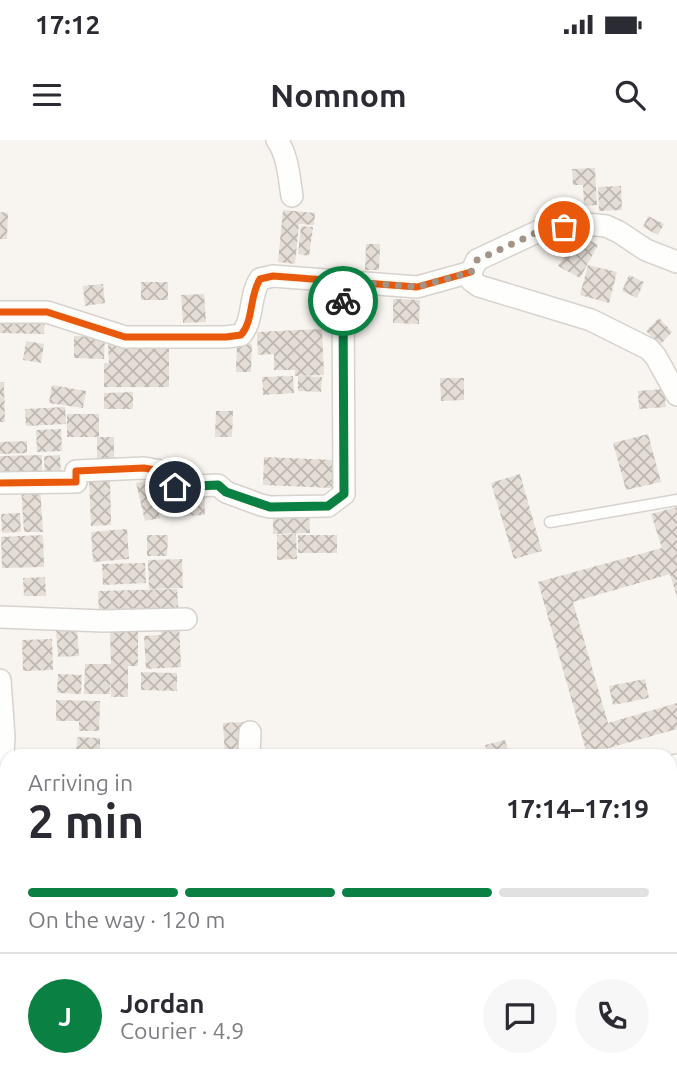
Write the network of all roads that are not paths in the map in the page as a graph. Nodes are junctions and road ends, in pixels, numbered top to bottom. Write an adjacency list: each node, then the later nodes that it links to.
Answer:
1 (277, 140): 2 (street)
2 (292, 196)
3 (677, 262): 4 (street)
4 (471, 272): 5 (street); 7 (street)
5 (343, 281): 6 (street); 8 (street)
6 (0, 312)
7 (677, 395)
8 (0, 483)
9 (677, 500): 10 (lane)
10 (550, 522)
11 (0, 617): 12 (street)
12 (187, 619)
13 (0, 680): 15 (street)
14 (250, 732): 16 (street)
15 (2, 737)
16 (249, 749)

